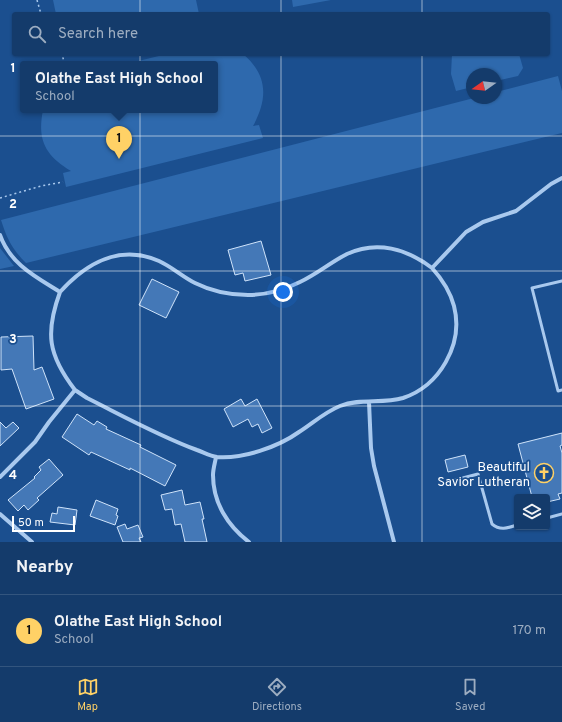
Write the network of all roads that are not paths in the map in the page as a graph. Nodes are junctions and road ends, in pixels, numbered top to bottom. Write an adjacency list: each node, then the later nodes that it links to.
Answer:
1 (562, 178): 3 (street)
2 (0, 235): 5 (street)
3 (432, 268): 5 (street); 8 (street)
4 (562, 281): 7 (lane)
5 (60, 292): 6 (street)
6 (75, 390): 9 (street); 10 (street)
7 (562, 390)
8 (369, 402): 9 (street); 18 (street)
9 (216, 457): 17 (street)
10 (0, 477)
11 (451, 481): 15 (lane)
12 (0, 514): 16 (street)
13 (562, 514): 14 (lane)
14 (550, 517)
15 (514, 526)
16 (32, 542)
17 (250, 542)
18 (394, 542)

